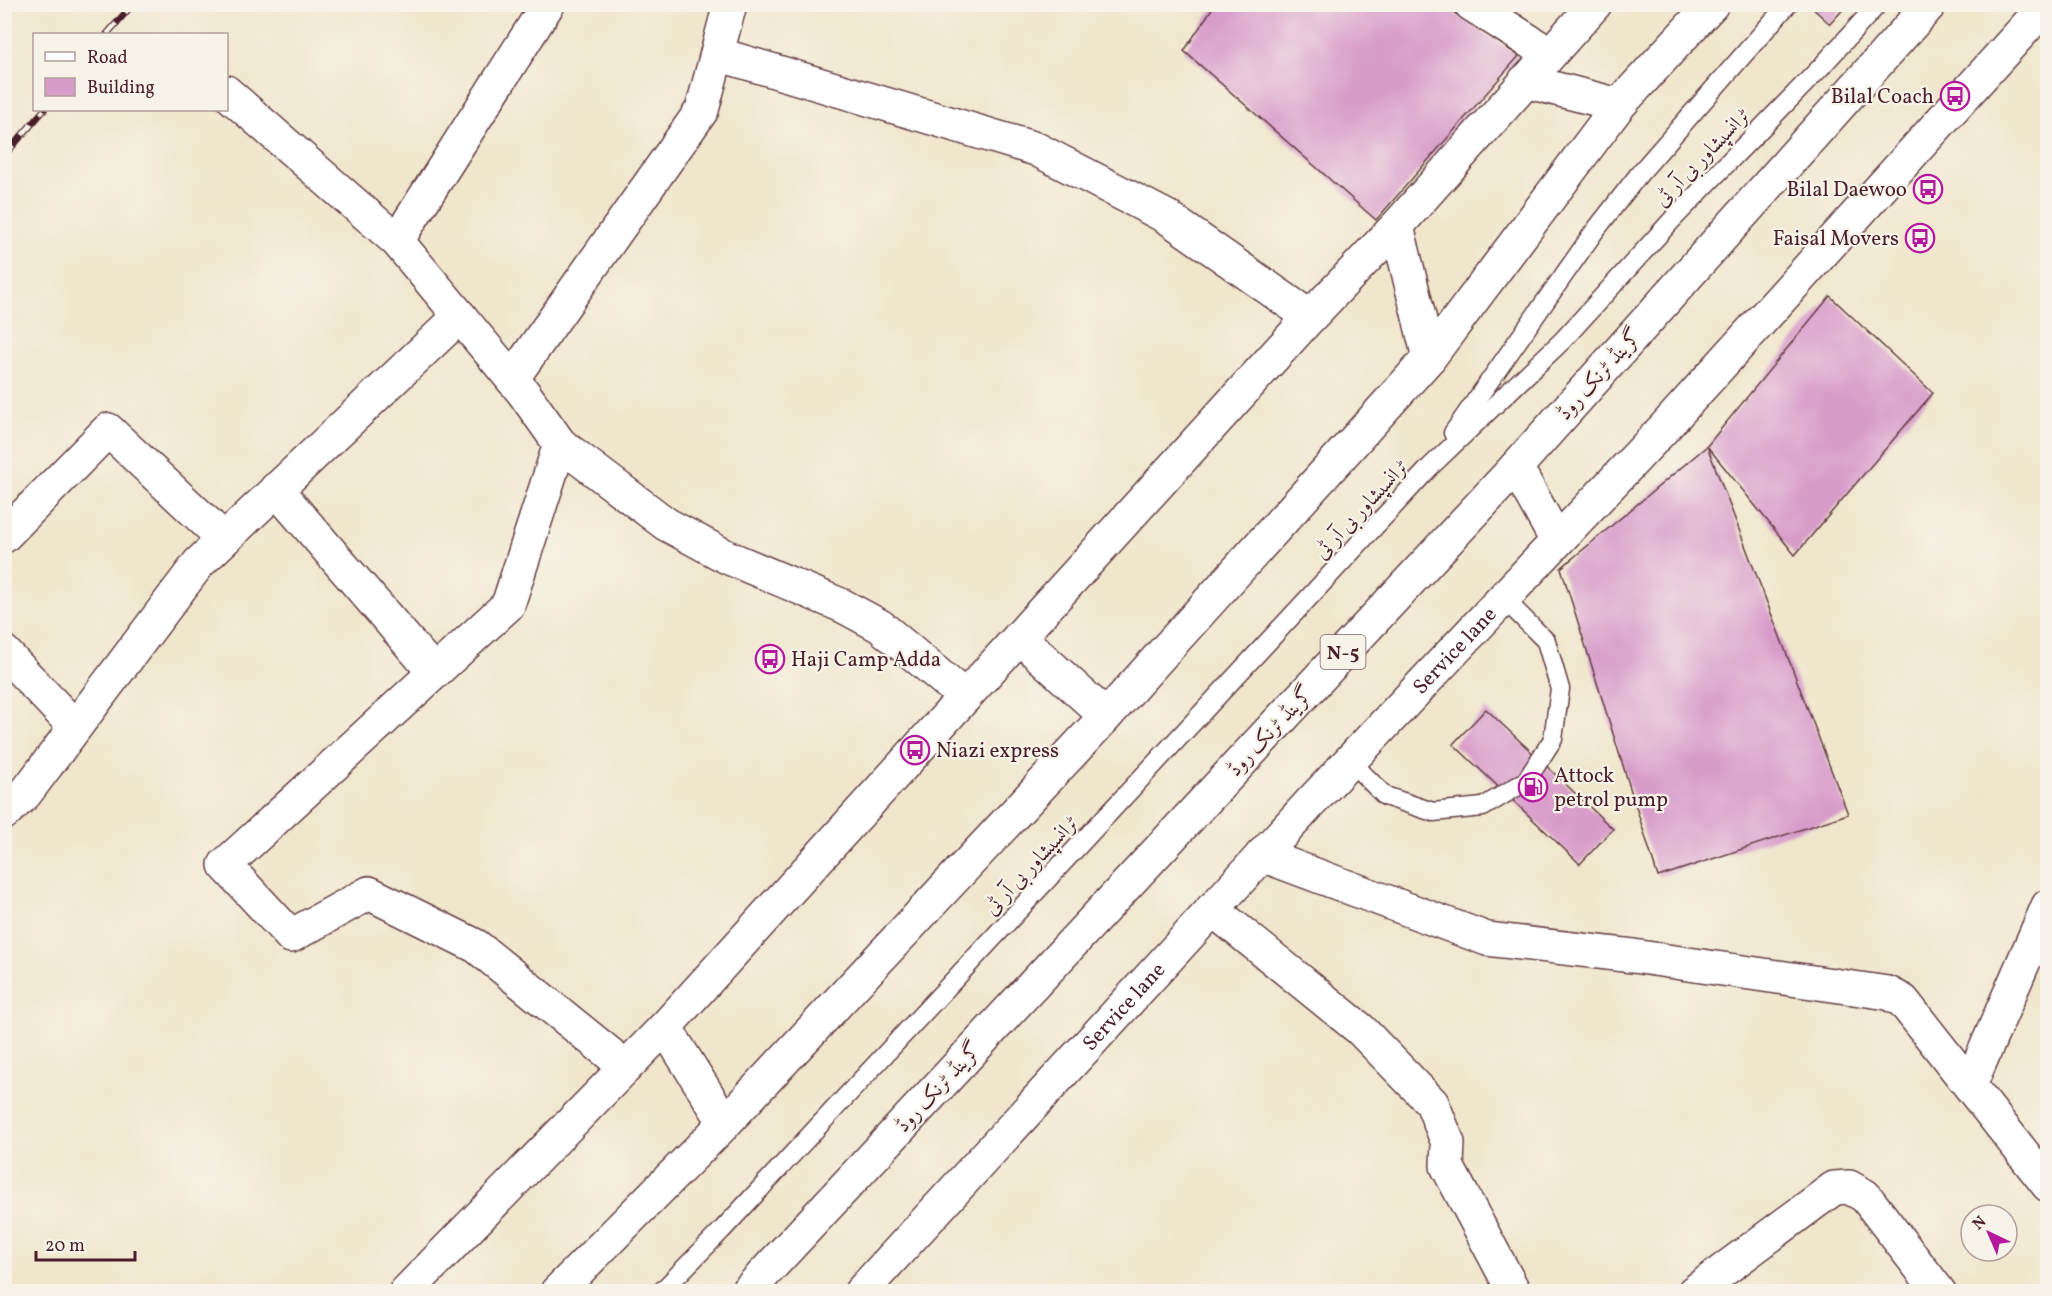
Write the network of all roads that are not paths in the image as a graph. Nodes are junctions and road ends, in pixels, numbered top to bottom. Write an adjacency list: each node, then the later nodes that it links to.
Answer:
1 (548, 4): 16 (main road)
2 (730, 4): 10 (main road)
3 (1471, 4): 11 (main road)
4 (1595, 4): 11 (main road)
5 (1713, 4): 14 (main road)
6 (1788, 4): 22 (lane, ٹرانسپشاور بی آر ٹی)
7 (1878, 4): 22 (lane, ٹرانسپشاور بی آر ٹی)
8 (1930, 4): 23 (main road, گرینڈ ٹرنک روڈ / N-5)
9 (2046, 4): 27 (main road, Service lane)
10 (717, 54): 18 (main road); 20 (main road)
11 (1549, 54): 12 (main road)
12 (1525, 81): 14 (main road); 15 (main road)
13 (228, 94): 16 (main road)
14 (1619, 105): 19 (main road)
15 (1396, 226): 18 (main road); 19 (main road)
16 (397, 240): 17 (main road)
17 (459, 316): 20 (main road); 24 (main road)
18 (1311, 317): 29 (main road)
19 (1429, 358): 33 (main road)
20 (512, 379): 21 (main road)
21 (560, 444): 31 (main road); 32 (main road)
22 (1430, 467): 47 (lane, ٹرانسپشاور بی آر ٹی)
23 (1516, 467): 27 (main road); 48 (main road, گرینڈ ٹرنک روڈ / N-5)
24 (276, 489): 26 (main road); 31 (main road)
25 (4, 536): 26 (main road)
26 (224, 539): 34 (main road)
27 (1557, 541): 28 (main road, Service lane)
28 (1503, 598): 35 (main road, Service lane); 35 (lane)
29 (1020, 638): 32 (main road); 33 (main road)
30 (4, 652): 34 (main road)
31 (434, 672): 41 (main road)
32 (965, 697): 40 (main road)
33 (1106, 716): 43 (main road)
34 (75, 727): 36 (main road)
35 (1350, 761): 37 (main road, Service lane)
36 (4, 813)
37 (1262, 855): 39 (main road, Service lane); 42 (main road)
38 (2048, 906): 42 (main road)
39 (1212, 909): 49 (main road, Service lane); 50 (main road)
40 (665, 1027): 41 (main road); 43 (main road)
41 (626, 1067): 45 (main road)
42 (1970, 1085): 44 (main road)
43 (725, 1123): 46 (main road)
44 (2048, 1185)
45 (406, 1292)
46 (557, 1292)
47 (661, 1292)
48 (747, 1292)
49 (861, 1292)
50 (1514, 1292)
51 (1694, 1292): 52 (main road)
52 (1939, 1292)

